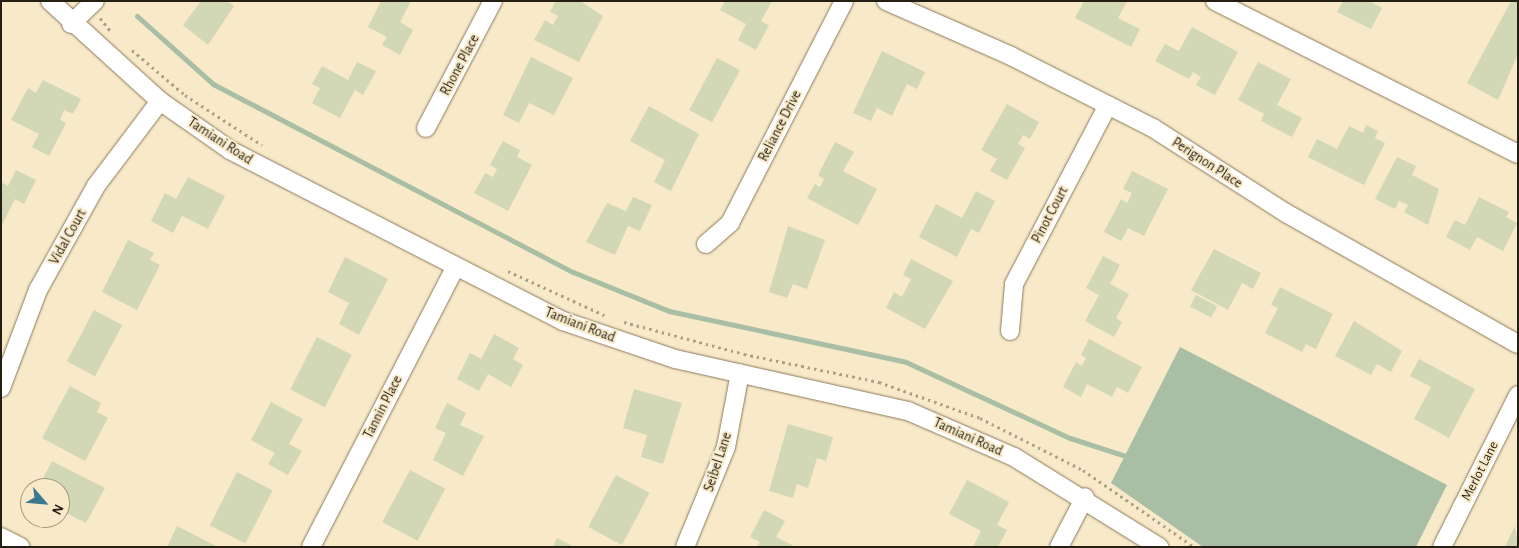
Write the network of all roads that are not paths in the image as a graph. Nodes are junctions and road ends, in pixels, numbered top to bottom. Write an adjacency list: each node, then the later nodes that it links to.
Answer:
1 (50, 1): 7 (street, Tamiani Road)
2 (493, 1): 10 (street, Rhone Place)
3 (844, 1): 12 (street, Reliance Drive)
4 (886, 1): 9 (street, Perignon Place)
5 (1215, 1): 11 (street)
6 (93, 3): 7 (street)
7 (72, 24): 8 (street, Tamiani Road)
8 (160, 101): 13 (street, Tamiani Road); 17 (street, Vidal Court)
9 (1108, 104): 14 (street, Pinot Court); 15 (street, Perignon Place)
10 (426, 128)
11 (1518, 154)
12 (706, 244)
13 (455, 268): 16 (street, Tamiani Road); 22 (street, Tannin Place)
14 (1010, 331)
15 (1518, 344)
16 (740, 373): 19 (street, Tamiani Road); 23 (street, Seibel Lane)
17 (1, 388)
18 (1518, 395): 26 (street, Merlot Lane)
19 (1085, 497): 24 (street); 25 (street, Tamiani Road)
20 (1, 537): 21 (street)
21 (21, 547)
22 (311, 547)
23 (685, 547)
24 (1059, 547)
25 (1159, 547)
26 (1442, 547)

